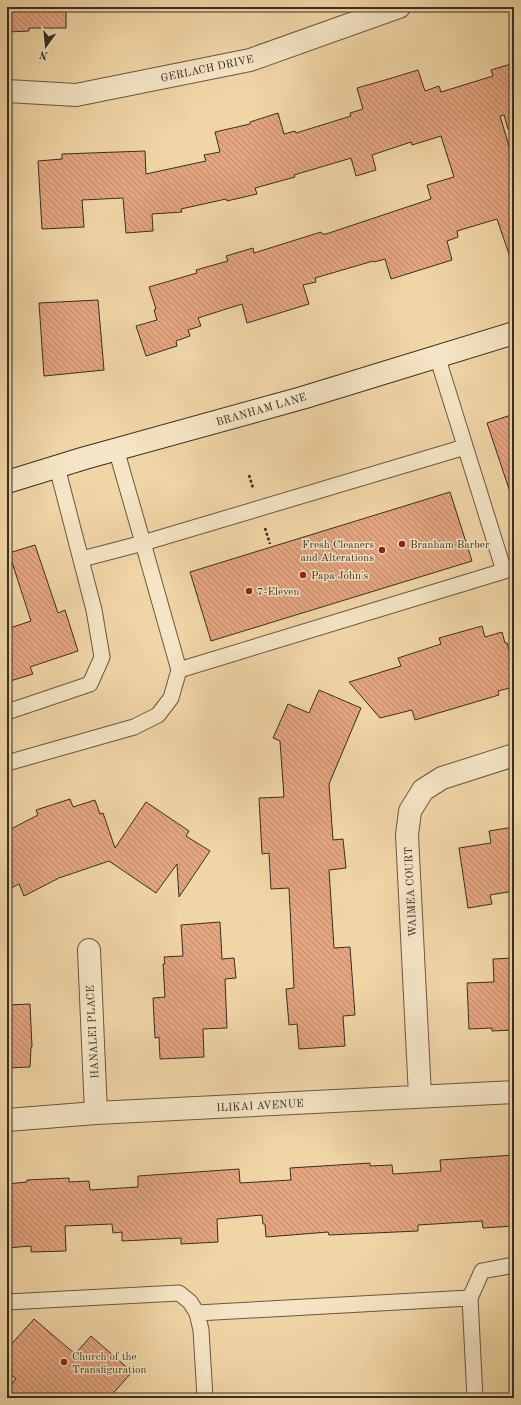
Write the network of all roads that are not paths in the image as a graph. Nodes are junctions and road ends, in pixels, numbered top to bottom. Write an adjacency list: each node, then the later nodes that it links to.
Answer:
1 (400, 7): 2 (street, GERLACH DRIVE)
2 (7, 91)
3 (514, 332): 4 (street, BRANHAM LANE)
4 (437, 356): 5 (lane); 6 (street, BRANHAM LANE)
5 (465, 448): 9 (lane); 11 (lane)
6 (116, 449): 7 (street, BRANHAM LANE); 9 (lane)
7 (57, 467): 8 (street, BRANHAM LANE); 10 (lane)
8 (7, 482)
9 (143, 543): 10 (lane); 11 (lane)
10 (82, 558): 12 (lane)
11 (179, 670): 14 (lane)
12 (7, 712)
13 (514, 756): 17 (street, WAIMEA COURT)
14 (7, 763)
15 (88, 950): 18 (street, HANALEI PLACE)
16 (514, 1092): 17 (street, ILIKAI AVENUE)
17 (420, 1096): 18 (street, ILIKAI AVENUE)
18 (96, 1114): 19 (street, ILIKAI AVENUE)
19 (7, 1120)
20 (514, 1266): 21 (lane)
21 (470, 1298): 23 (lane); 25 (lane)
22 (7, 1302): 23 (lane)
23 (197, 1313): 24 (lane)
24 (205, 1398)
25 (475, 1398)

